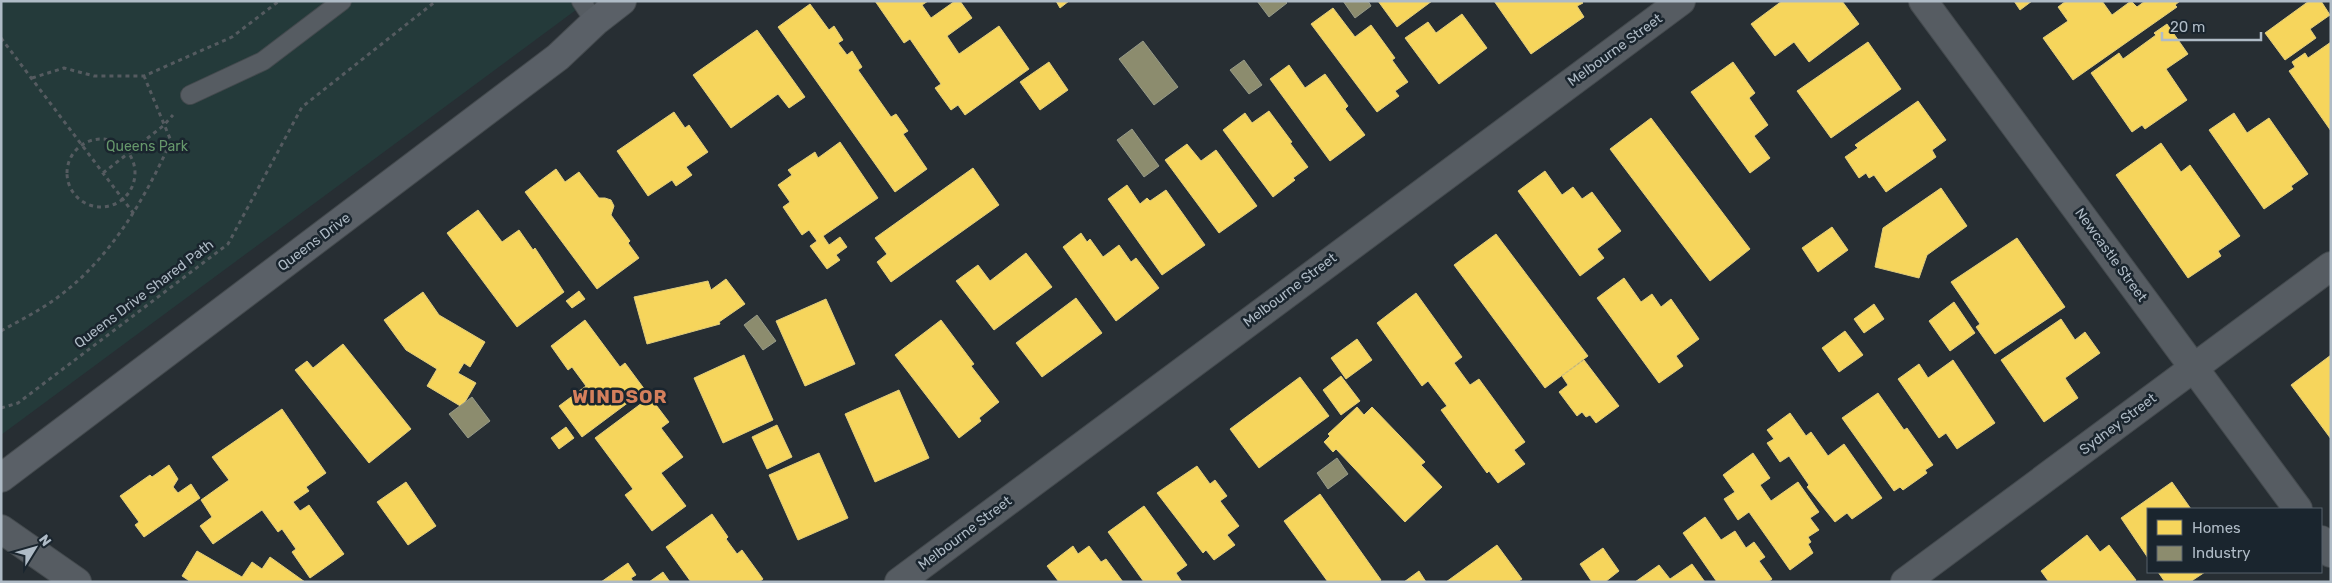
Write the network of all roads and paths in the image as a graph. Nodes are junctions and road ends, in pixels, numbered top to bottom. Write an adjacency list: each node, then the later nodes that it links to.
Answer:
1 (279, 1): 9 (path)
2 (342, 1): 11 (lane)
3 (436, 1): 21 (path, Queens Drive Shared Path)
4 (622, 1): 7 (main road, Queens Drive)
5 (1681, 1): 28 (street, Melbourne Street)
6 (1923, 1): 20 (street, Newcastle Street)
7 (588, 12): 22 (main road, Queens Drive)
8 (1, 38): 10 (path)
9 (144, 76): 10 (path); 12 (path)
10 (32, 78): 13 (path)
11 (190, 95): 12 (path)
12 (163, 126): 14 (path); 17 (path)
13 (81, 144): 14 (path); 15 (path); 16 (path)
14 (129, 152): 15 (path); 16 (path)
15 (103, 173): 16 (path)
16 (123, 200): 17 (path)
17 (134, 214): 19 (path)
18 (2331, 266): 20 (street, Sydney Street)
19 (1, 331)
20 (2194, 367): 23 (street, Newcastle Street); 29 (street, Sydney Street)
21 (1, 408)
22 (1, 478)
23 (2297, 508)
24 (1, 530): 27 (street)
25 (2322, 541): 26 (street)
26 (2331, 553)
27 (77, 582)
28 (899, 582)
29 (1905, 582)

